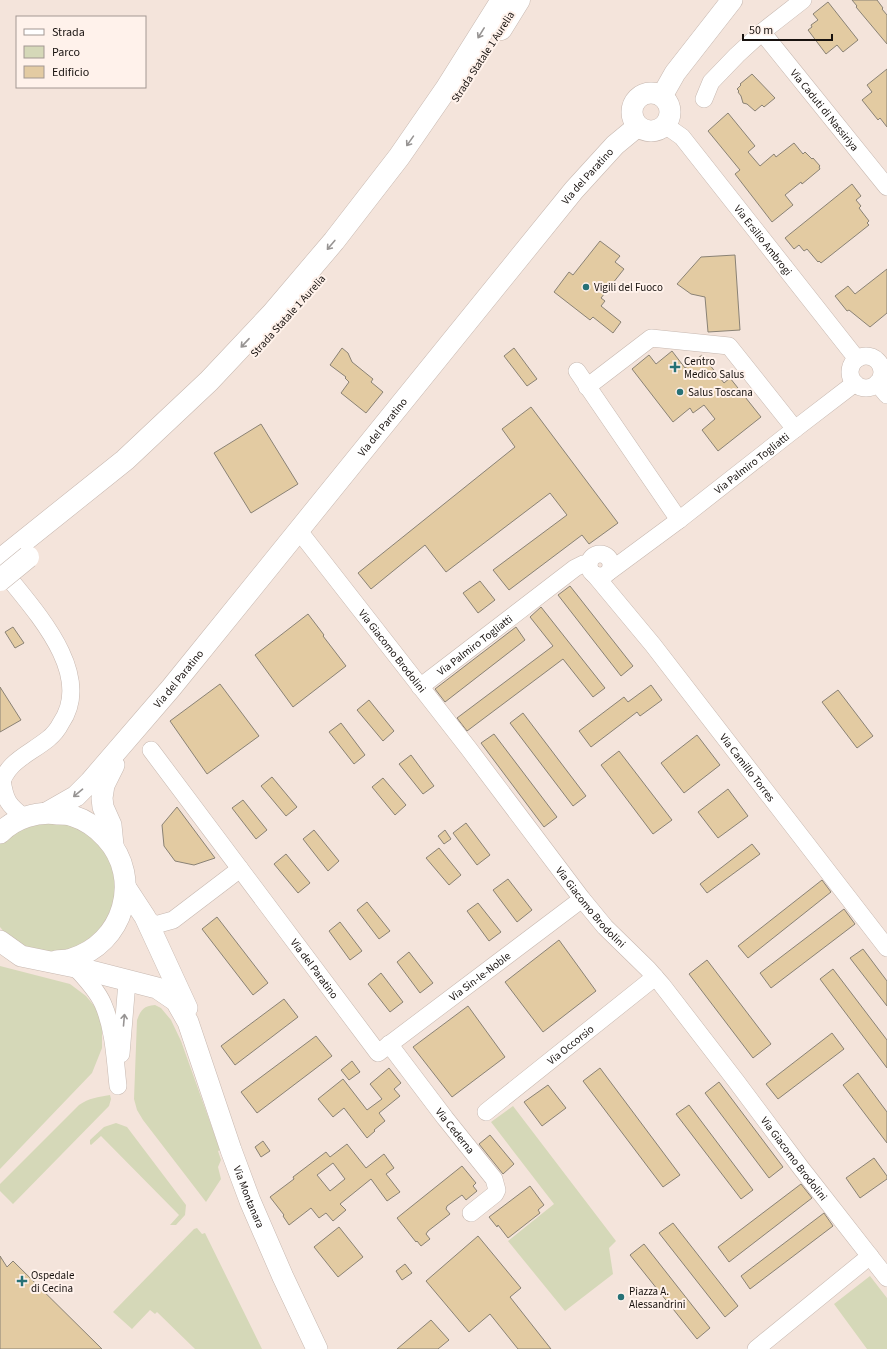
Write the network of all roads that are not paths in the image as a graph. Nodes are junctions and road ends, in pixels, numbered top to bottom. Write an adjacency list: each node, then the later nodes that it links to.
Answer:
1 (502, 0): 20 (highway, Strada Statale 1 Aurelia, one-way to 20)
2 (520, 0): 20 (highway, Strada Statale 1 Aurelia)
3 (732, 0): 6 (main road)
4 (803, 0): 5 (street)
5 (762, 32): 7 (street); 10 (street, Via Caduti di Nassiriya)
6 (662, 96): 8 (main road); 9 (main road)
7 (704, 99)
8 (638, 126): 9 (main road); 19 (main road, Via del Paratino)
9 (665, 126): 11 (street, Via Ersilio Ambrogi)
10 (887, 187)
11 (857, 359): 12 (street); 14 (street)
12 (883, 359): 16 (street)
13 (577, 371): 15 (street)
14 (855, 383): 16 (street); 17 (street, Via Palmiro Togliatti)
15 (588, 387): 17 (street); 18 (street)
16 (882, 389)
17 (795, 429): 18 (street, Via Palmiro Togliatti)
18 (679, 520): 23 (street, Via Palmiro Togliatti)
19 (299, 531): 25 (street, Via Giacomo Brodolini); 26 (main road, Via del Paratino)
20 (23, 552): 21 (highway, Strada Statale 1 Aurelia); 24 (highway, Strada Statale 1 Aurelia, bridge)
21 (0, 560)
22 (0, 568): 28 (street)
23 (601, 571): 25 (street, Via Palmiro Togliatti); 39 (street, Via Camillo Torres)
24 (0, 580)
25 (420, 687): 35 (street, Via Giacomo Brodolini)
26 (132, 733): 29 (main road, one-way to 29); 32 (main road)
27 (151, 750): 33 (street, Via del Paratino)
28 (1, 784): 30 (street)
29 (48, 812): 30 (main road); 32 (main road)
30 (24, 817): 31 (main road)
31 (0, 833)
32 (113, 846): 34 (main road)
33 (240, 869): 37 (street); 48 (street, Via del Paratino)
34 (126, 888): 36 (main road); 43 (main road)
35 (582, 899): 45 (street, Via Giacomo Brodolini); 48 (street, Via Sin-le-Noble)
36 (145, 916): 37 (street); 42 (main road)
37 (173, 920): 42 (street)
38 (0, 941): 41 (main road)
39 (887, 948)
40 (0, 954): 41 (main road)
41 (21, 956): 43 (main road)
42 (166, 961): 47 (main road)
43 (45, 962): 44 (main road)
44 (75, 967): 46 (main road); 46 (street, one-way to 46)
45 (655, 977): 49 (street, Via Occorsio); 51 (street, Via Giacomo Brodolini)
46 (127, 982): 47 (main road)
47 (195, 1040): 53 (main road, Via Montanara)
48 (383, 1049): 50 (street, Via Cederna)
49 (486, 1112)
50 (471, 1213)
51 (870, 1256): 52 (street, Via Giacomo Brodolini); 54 (street)
52 (887, 1278)
53 (317, 1349)
54 (756, 1349)

